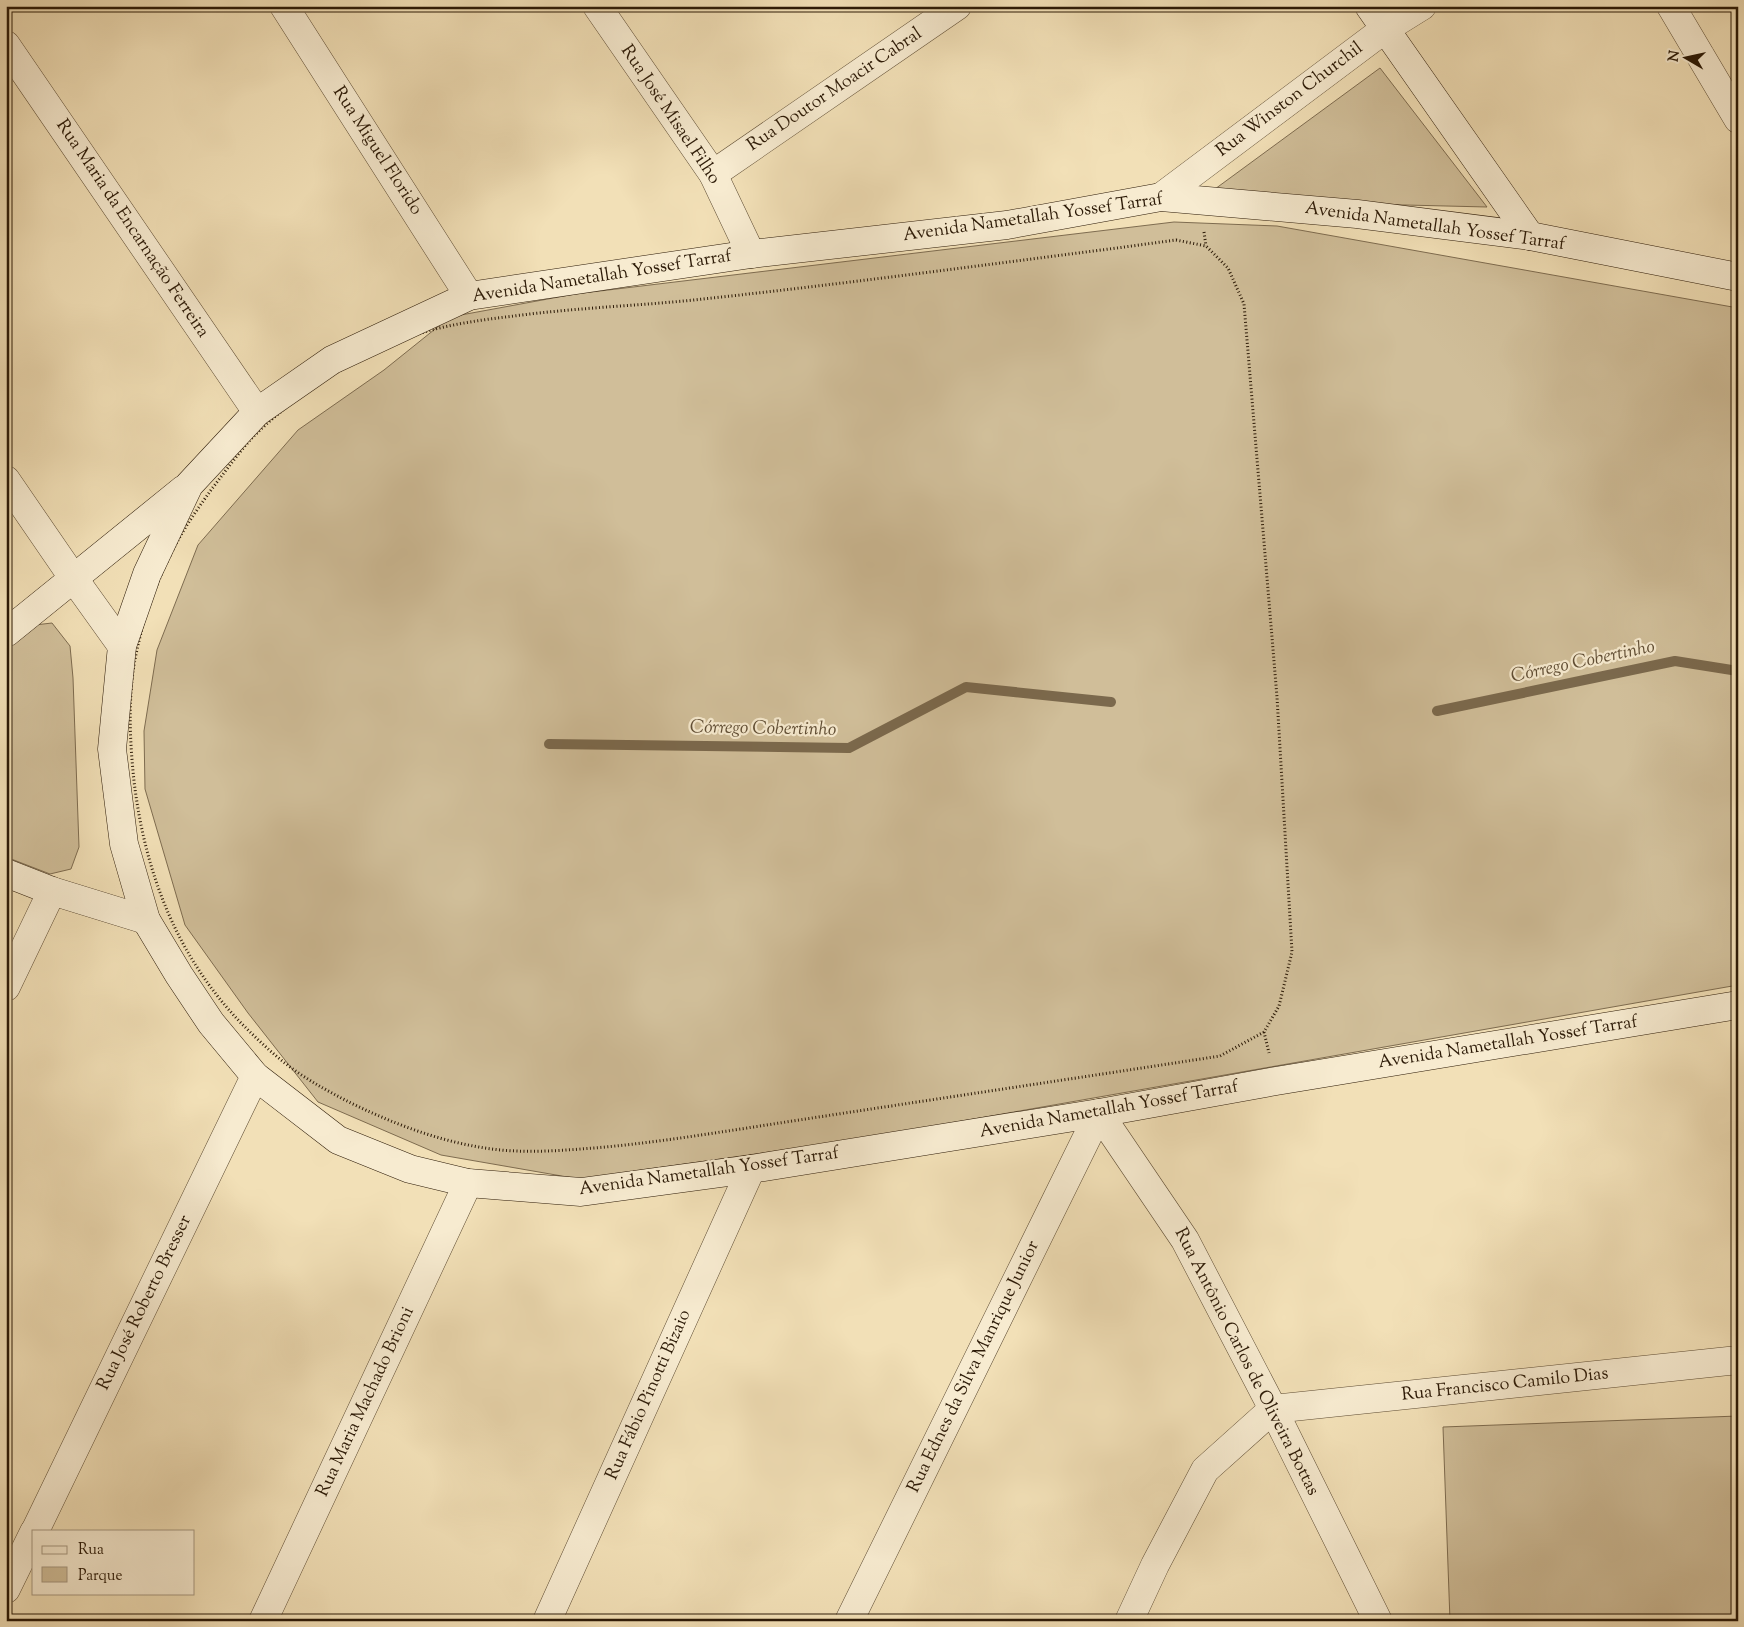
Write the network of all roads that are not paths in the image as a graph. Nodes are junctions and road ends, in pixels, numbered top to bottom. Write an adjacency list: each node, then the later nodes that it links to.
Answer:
1 (284, 6): 15 (street, Rua Miguel Florido)
2 (597, 6): 10 (street, Rua José Misael Filho)
3 (957, 6): 10 (street, Rua Doutor Moacir Cabral)
4 (1369, 6): 7 (street)
5 (1422, 6): 7 (street, Rua Winston Churchil)
6 (1671, 6): 9 (street)
7 (1385, 29): 11 (street, Rua Winston Churchil); 12 (street)
8 (6, 46): 16 (street, Rua Maria da Encarnação Ferreira)
9 (1738, 119)
10 (713, 174): 13 (street, Rua José Misael Filho)
11 (1161, 197): 12 (street, Avenida Nametallah Yossef Tarraf); 13 (street, Avenida Nametallah Yossef Tarraf)
12 (1530, 236): 14 (street, Avenida Nametallah Yossef Tarraf)
13 (751, 254): 15 (street, Avenida Nametallah Yossef Tarraf)
14 (1738, 278)
15 (469, 296): 16 (street, Avenida Nametallah Yossef Tarraf)
16 (257, 412): 18 (street, Avenida Nametallah Yossef Tarraf)
17 (6, 480): 19 (street)
18 (189, 485): 19 (street); 23 (street, Avenida Nametallah Yossef Tarraf)
19 (74, 579): 20 (street); 21 (street)
20 (45, 602): 21 (street); 22 (street)
21 (101, 616): 23 (street)
22 (6, 633)
23 (122, 646): 26 (street, Avenida Nametallah Yossef Tarraf)
24 (6, 874): 25 (street)
25 (52, 891): 26 (street); 27 (street)
26 (146, 920): 29 (street, Avenida Nametallah Yossef Tarraf)
27 (6, 987)
28 (1738, 1005): 30 (street, Avenida Nametallah Yossef Tarraf)
29 (255, 1076): 32 (street, Avenida Nametallah Yossef Tarraf); 35 (street, Rua José Roberto Bresser)
30 (1099, 1113): 31 (street, Avenida Nametallah Yossef Tarraf); 34 (street, Rua Antônio Carlos de Oliveira Bottas); 40 (street, Rua Ednes da Silva Manrique Junior)
31 (751, 1169): 32 (street, Avenida Nametallah Yossef Tarraf); 39 (street, Rua Fábio Pinotti Bizaio)
32 (468, 1183): 38 (street, Rua Maria Machado Brioni)
33 (1738, 1360): 34 (street, Rua Francisco Camilo Dias)
34 (1273, 1409): 41 (street); 42 (street, Rua Antônio Carlos de Oliveira Bottas)
35 (35, 1530)
36 (32, 1536): 37 (street, Rua José Roberto Bresser)
37 (6, 1589)
38 (263, 1621)
39 (547, 1621)
40 (849, 1621)
41 (1130, 1621)
42 (1378, 1621)

